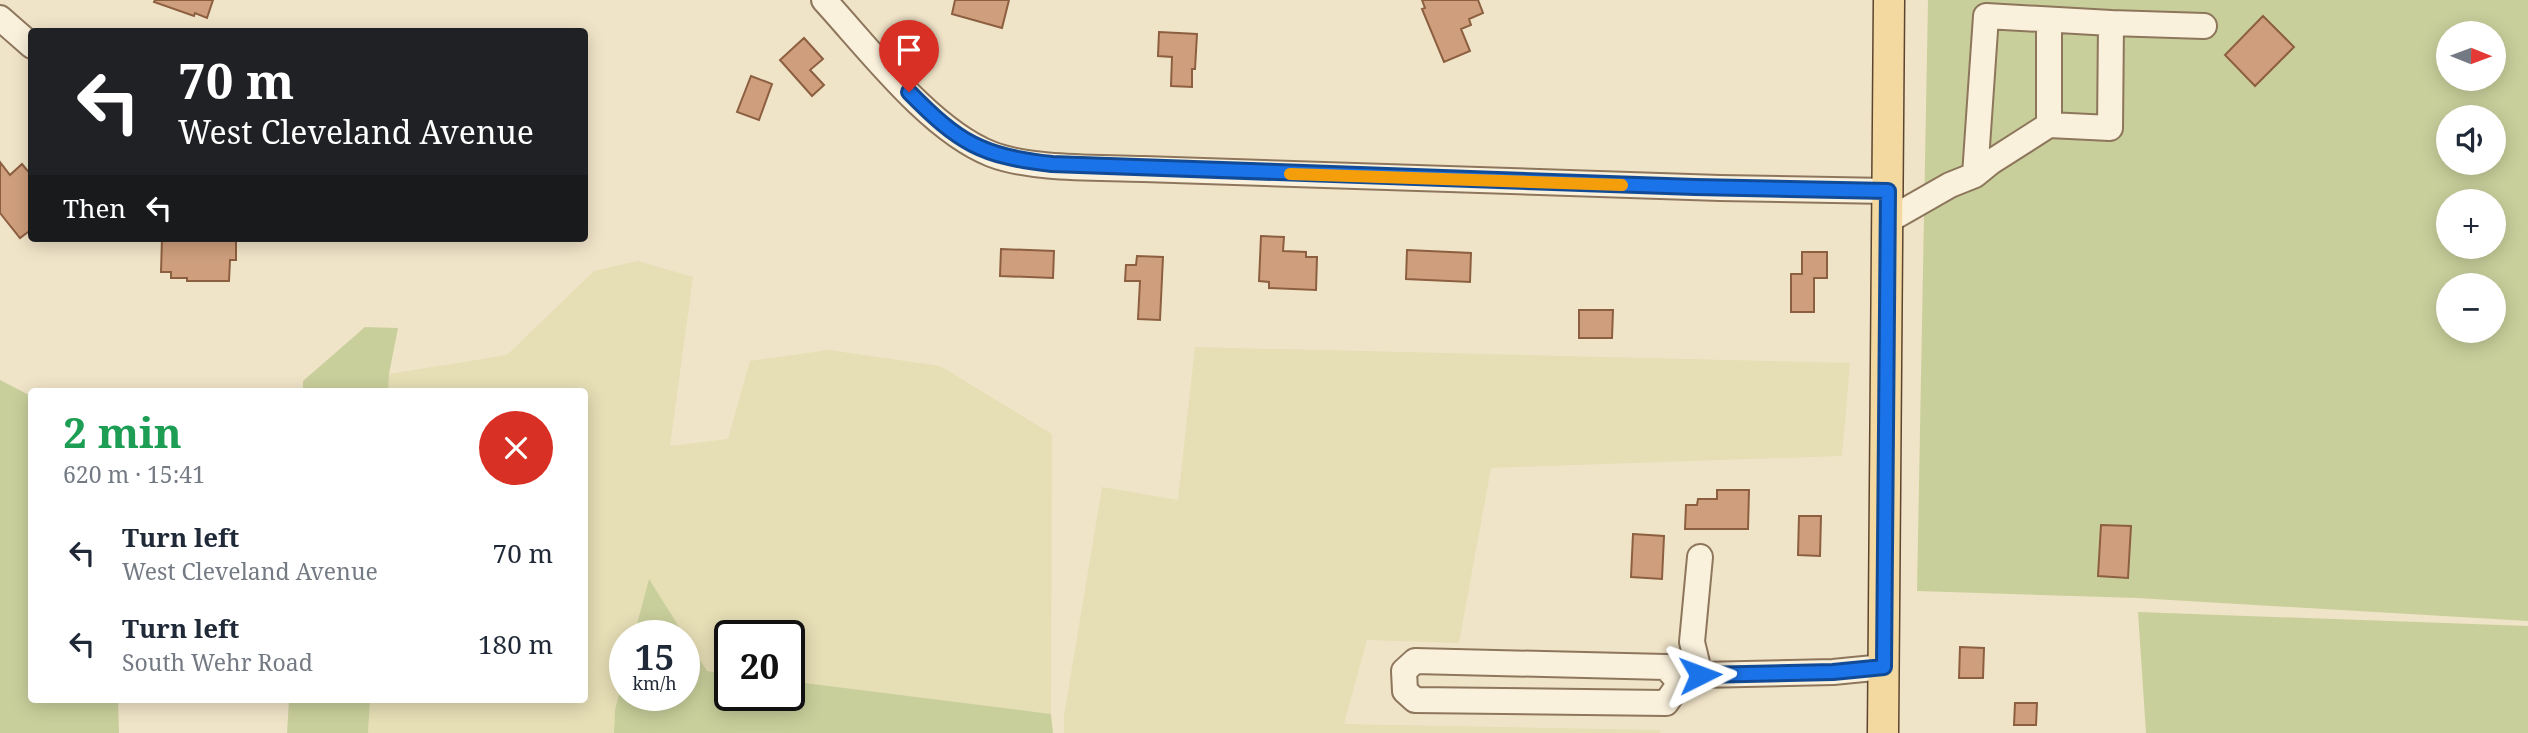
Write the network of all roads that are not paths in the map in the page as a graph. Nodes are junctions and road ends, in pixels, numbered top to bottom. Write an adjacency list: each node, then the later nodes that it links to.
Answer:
1 (824, 0): 11 (street)
2 (1889, 0): 11 (main road)
3 (1988, 8): 5 (street); 10 (street)
4 (0, 18): 8 (street)
5 (2049, 20): 6 (street); 9 (street)
6 (2111, 23): 7 (street); 9 (street)
7 (2204, 26)
8 (28, 42)
9 (2049, 125): 10 (street)
10 (1975, 175): 12 (street)
11 (1888, 191): 12 (main road)
12 (1888, 221): 14 (main road)
13 (1700, 557): 15 (street)
14 (1884, 667): 15 (street); 16 (main road)
15 (1690, 679): 15 (street)
16 (1883, 733)

